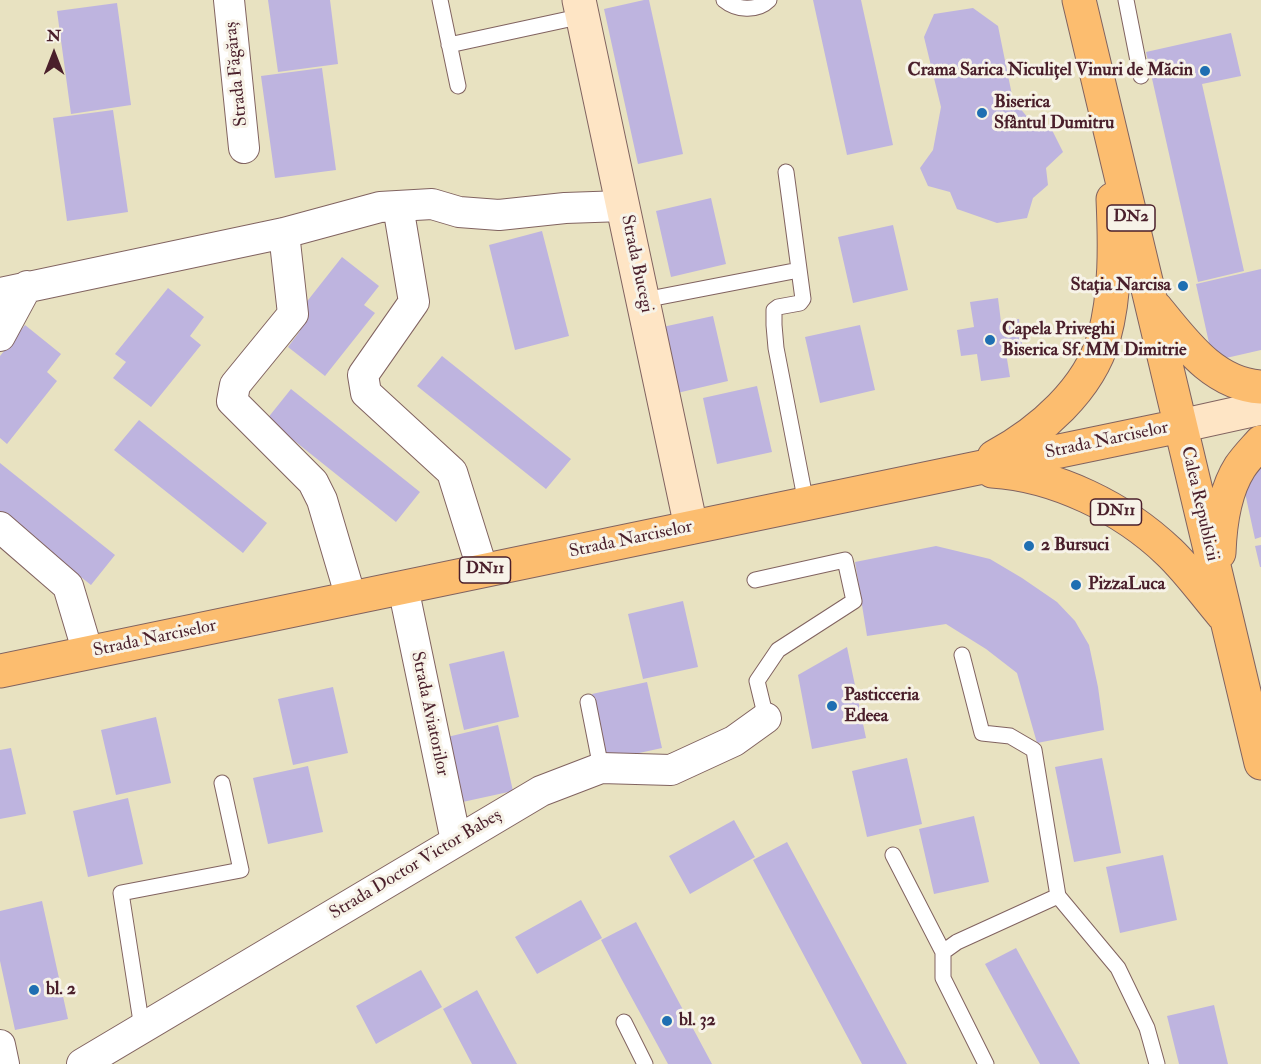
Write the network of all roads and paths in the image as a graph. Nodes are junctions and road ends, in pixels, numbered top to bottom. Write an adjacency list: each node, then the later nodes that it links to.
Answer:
1 (229, 0): 12 (street, Strada Făgăraș)
2 (440, 0): 8 (lane)
3 (723, 0): 4 (lane)
4 (769, 0)
5 (1079, 0): 11 (main road, Calea Republicii / DN2)
6 (1126, 0): 9 (lane)
7 (581, 8): 8 (lane); 15 (street, Strada Bucegi)
8 (449, 45): 10 (lane)
9 (1141, 76)
10 (458, 86)
11 (1111, 134): 20 (main road, Calea Republicii / DN2); 26 (main road, DN11)
12 (244, 148)
13 (786, 172): 17 (lane)
14 (398, 206): 15 (street); 16 (street); 30 (street)
15 (623, 206): 19 (street, Strada Bucegi)
16 (284, 233): 18 (street); 34 (street)
17 (799, 270): 19 (lane); 27 (lane)
18 (13, 289): 21 (street)
19 (644, 300): 29 (street, Strada Bucegi)
20 (1152, 302): 22 (main road); 24 (main road, Calea Republicii / DN2)
21 (0, 336)
22 (1261, 387)
23 (1261, 408): 24 (street, Strada Narciselor)
24 (1180, 426): 26 (main road, Strada Narciselor / DN11); 31 (main road, Calea Republicii / DN2)
25 (1261, 442): 31 (main road)
26 (969, 470): 27 (main road, Strada Narciselor / DN11); 35 (main road, DN11)
27 (806, 504): 29 (main road, Strada Narciselor / DN11)
28 (0, 527): 36 (street)
29 (691, 527): 30 (main road, Strada Narciselor / DN11)
30 (483, 571): 33 (main road, Strada Narciselor / DN11)
31 (1217, 579): 35 (main road, Calea Republicii / DN2)
32 (755, 580): 40 (lane)
33 (403, 587): 34 (main road, Strada Narciselor / DN11); 44 (street, Strada Aviatorilor)
34 (351, 598): 36 (main road, Strada Narciselor / DN11)
35 (1227, 619): 41 (main road, Calea Republicii / DN2)
36 (88, 653): 38 (main road, Strada Narciselor / DN11)
37 (962, 655): 46 (lane)
38 (0, 671)
39 (588, 702): 42 (lane)
40 (766, 718): 42 (street, Strada Doctor Victor Babeș)
41 (1261, 763)
42 (601, 768): 44 (street, Strada Doctor Victor Babeș)
43 (222, 783): 49 (lane)
44 (456, 841): 49 (street, Strada Doctor Victor Babeș)
45 (893, 855): 47 (lane)
46 (1058, 896): 47 (lane); 55 (lane)
47 (943, 952): 54 (lane)
48 (624, 1022): 53 (lane)
49 (142, 1028): 52 (street, Strada Doctor Victor Babeș)
50 (0, 1046): 51 (street)
51 (4, 1064)
52 (82, 1064)
53 (645, 1064)
54 (986, 1064)
55 (1157, 1064)

